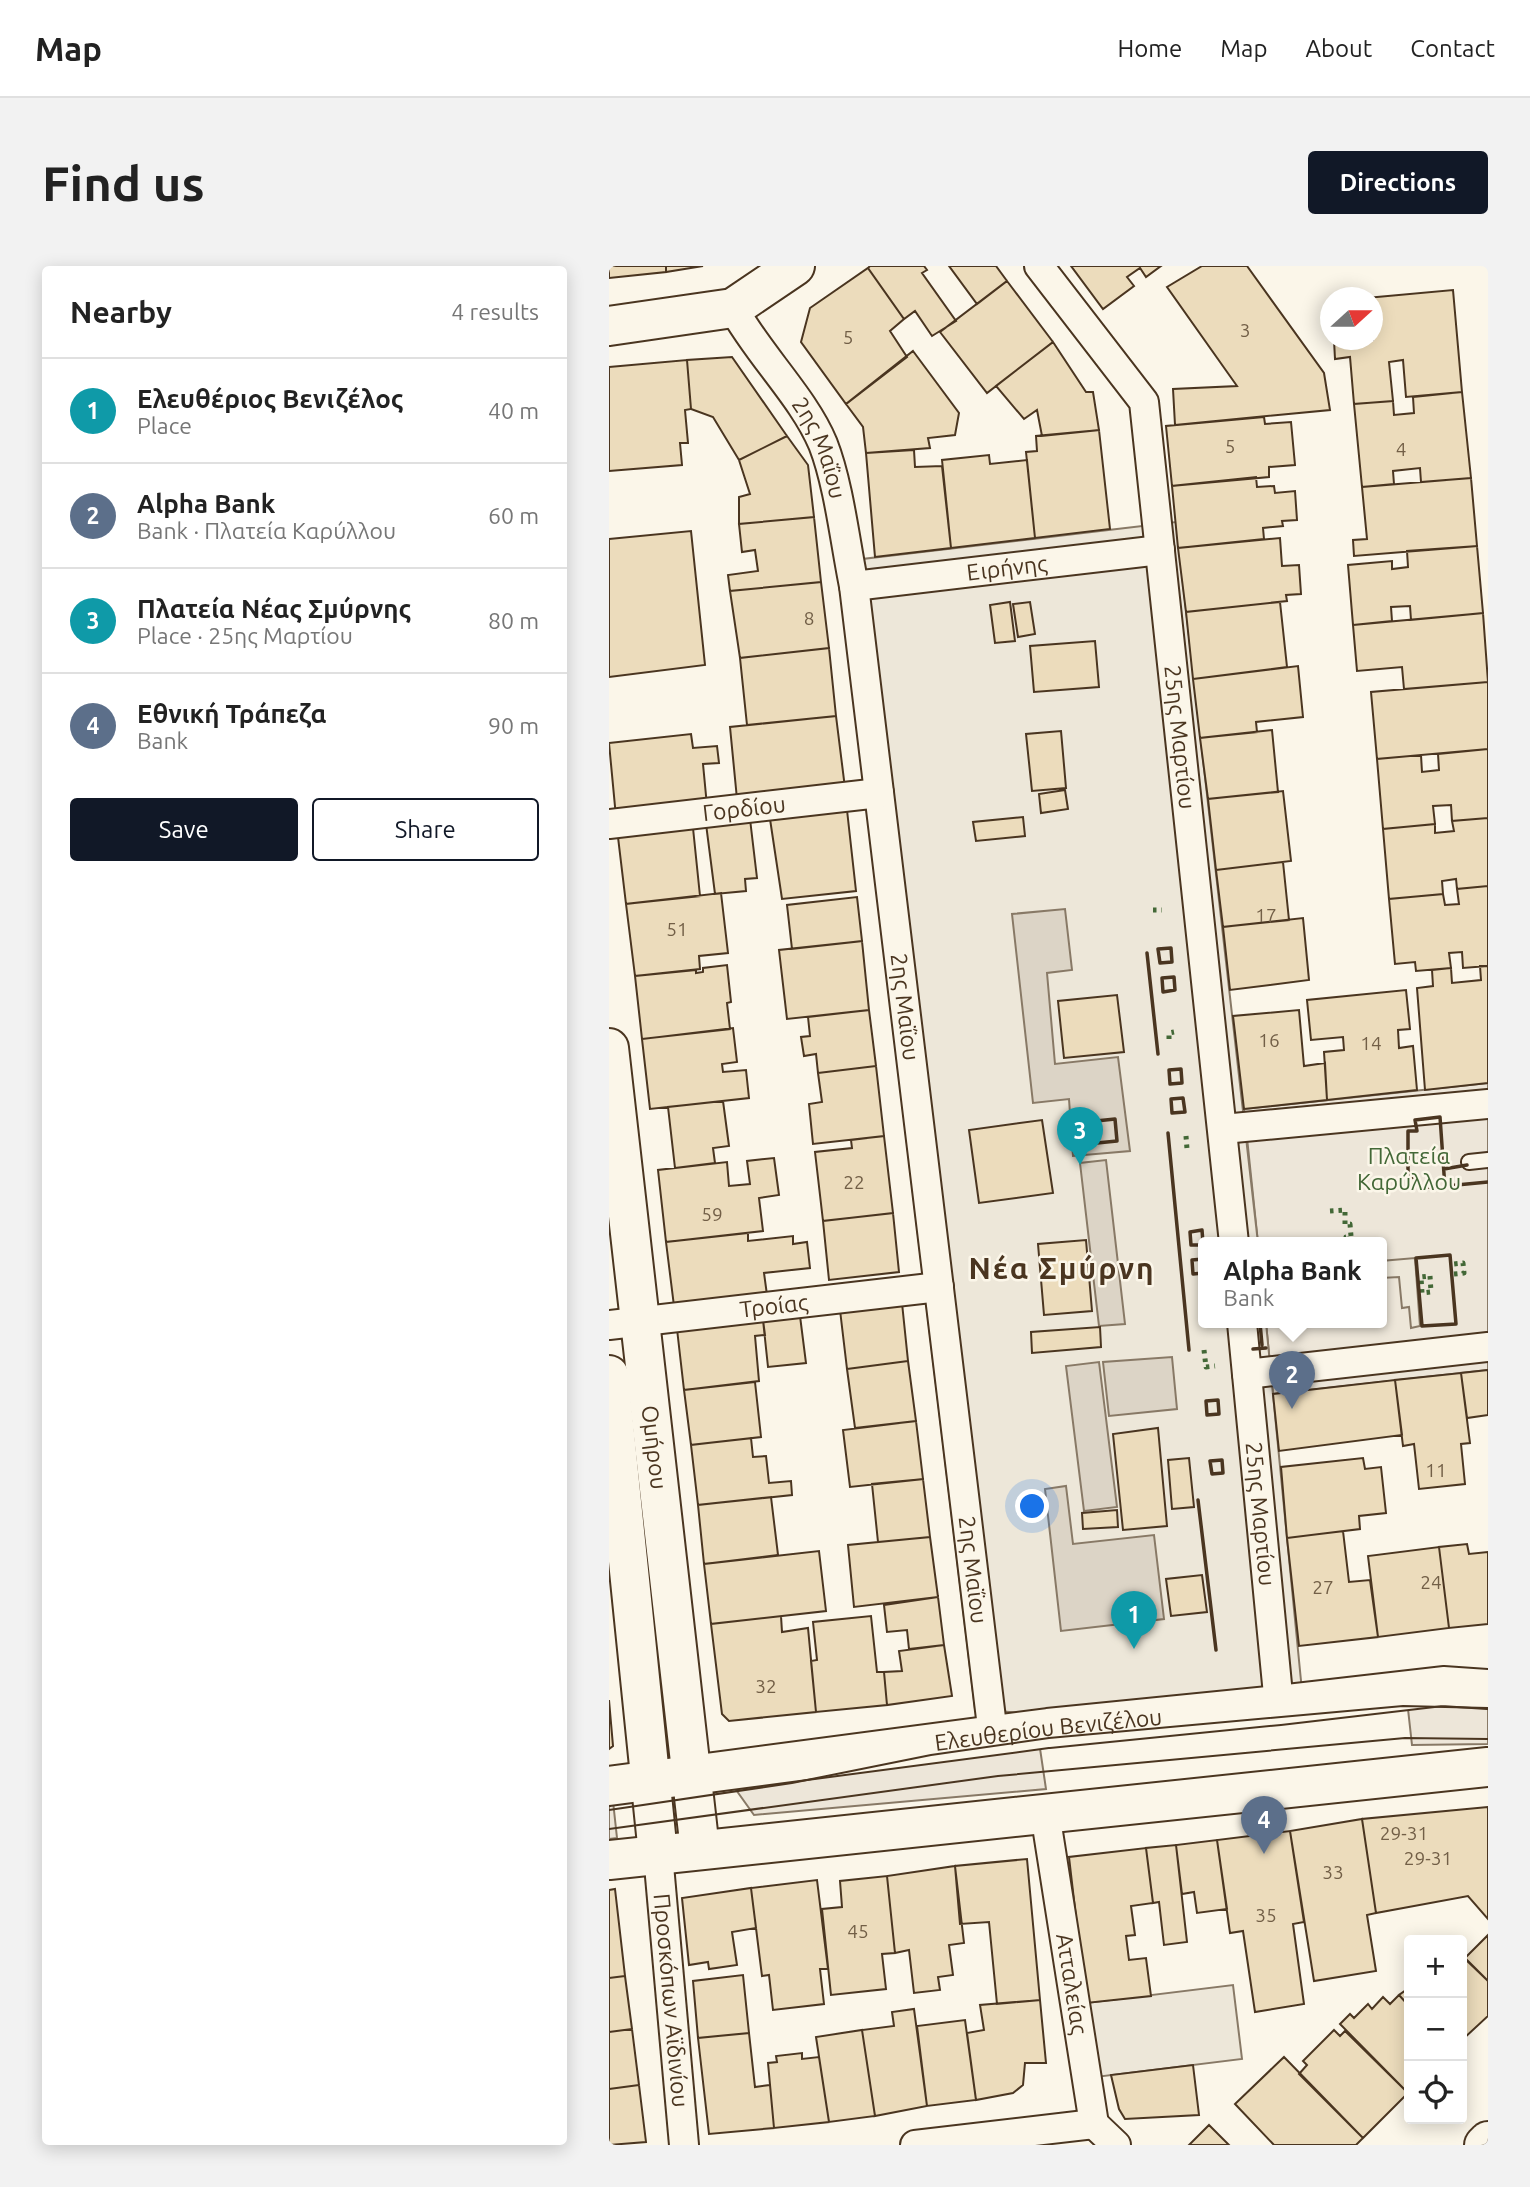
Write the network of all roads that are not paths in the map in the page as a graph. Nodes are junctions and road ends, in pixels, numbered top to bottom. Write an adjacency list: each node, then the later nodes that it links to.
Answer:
1 (795, 266): 3 (main road)
2 (1039, 266): 5 (street, 25ης Μαρτίου)
3 (733, 309): 4 (main road); 6 (street, 2ης Μαΐου)
4 (609, 326)
5 (1160, 550): 6 (street, Ειρήνης); 11 (street, 25ης Μαρτίου)
6 (854, 586): 7 (street, 2ης Μαΐου)
7 (879, 793): 8 (street, Γορδίου); 15 (street, 2ης Μαΐου)
8 (609, 824)
9 (609, 1048): 16 (main road, Ομήρου)
10 (1488, 1104): 11 (street)
11 (1223, 1129): 14 (street, 25ης Μαρτίου)
12 (1488, 1160): 13 (lane)
13 (1469, 1162)
14 (1233, 1237)
15 (939, 1287): 16 (street, Τροίας); 23 (street, 2ης Μαΐου)
16 (625, 1323): 26 (main road, Ομήρου)
17 (1242, 1328): 19 (street, 25ης Μαρτίου)
18 (1488, 1347): 19 (street)
19 (1247, 1374): 22 (street, 25ης Μαρτίου)
20 (609, 1375): 27 (main road, Ομήρου)
21 (1488, 1689): 22 (main road, Ελευθερίου Βενιζέλου)
22 (1279, 1705): 23 (main road, Ελευθερίου Βενιζέλου)
23 (993, 1735): 26 (main road, Ελευθερίου Βενιζέλου)
24 (1488, 1754): 29 (main road)
25 (1488, 1767): 29 (main road)
26 (691, 1774): 27 (main road, Ελευθερίου Βενιζέλου); 31 (main road, Ομήρου)
27 (651, 1779): 28 (main road, Ελευθερίου Βενιζέλου); 32 (main road, Ομήρου)
28 (609, 1786)
29 (1215, 1796): 30 (main road)
30 (1045, 1814): 31 (main road); 34 (street, Ατταλείας)
31 (700, 1850): 32 (main road)
32 (658, 1854): 33 (main road); 36 (street, Προσκόπων Αϊδινίου)
33 (609, 1860)
34 (1094, 2124): 37 (street); 38 (street)
35 (1488, 2141): 39 (main road)
36 (684, 2145)
37 (915, 2145)
38 (1116, 2145)
39 (1484, 2145)

